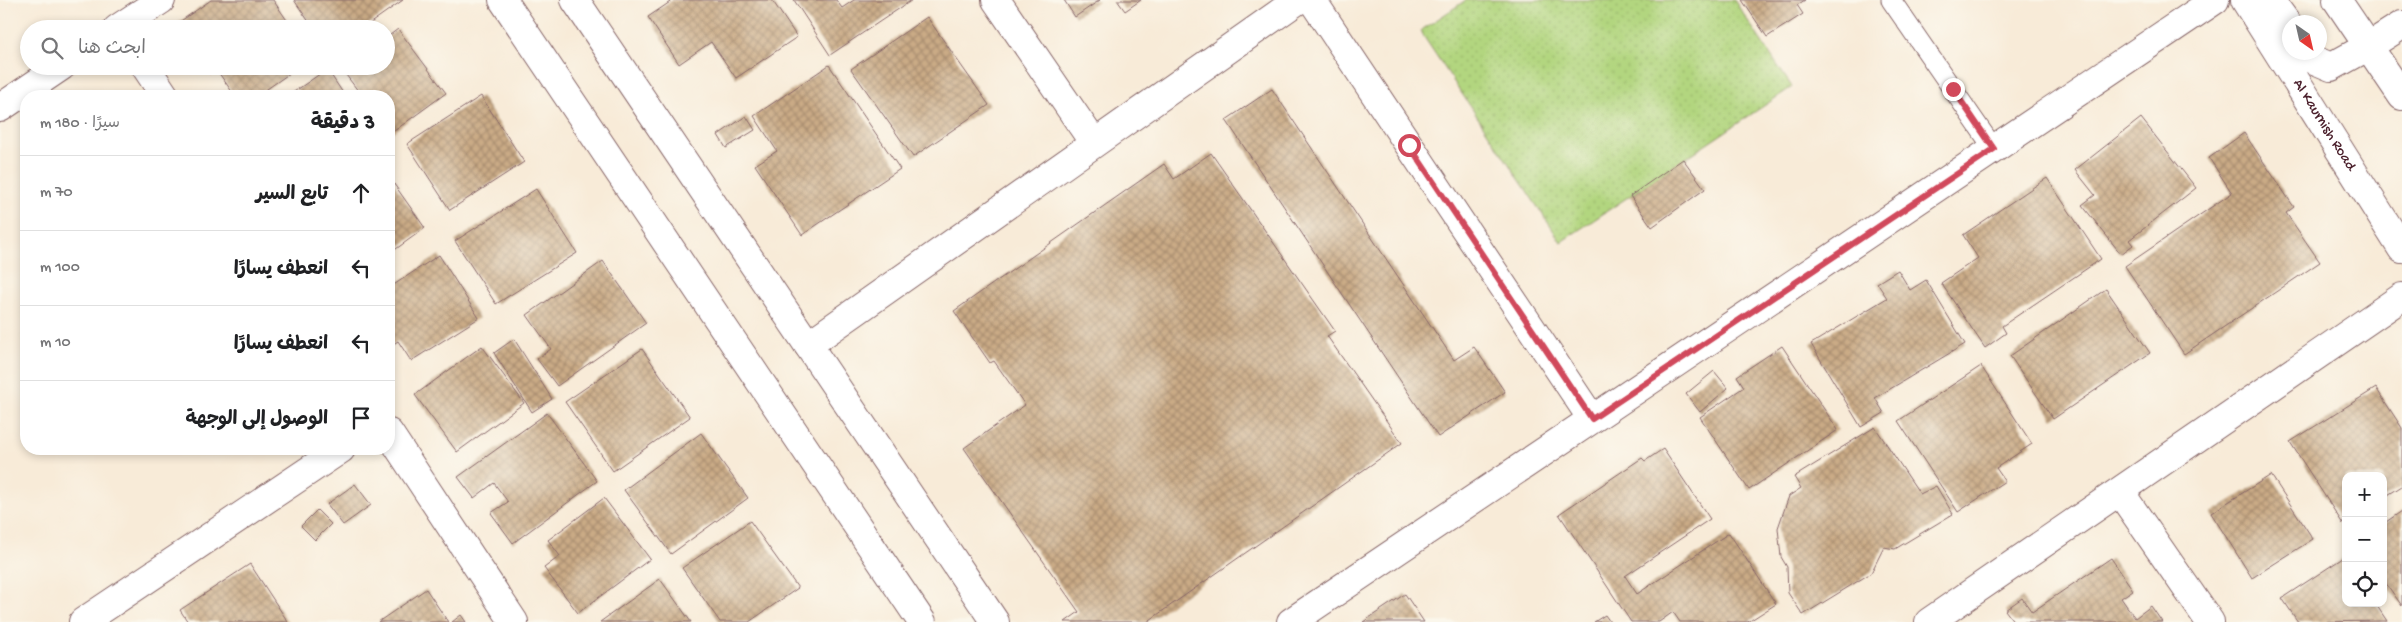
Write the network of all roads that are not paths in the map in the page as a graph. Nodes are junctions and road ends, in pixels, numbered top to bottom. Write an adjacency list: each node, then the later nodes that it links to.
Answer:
1 (161, 0): 13 (street)
2 (502, 0): 35 (street)
3 (575, 0): 28 (street)
4 (996, 0): 24 (street)
5 (1298, 0): 24 (street)
6 (1312, 0): 29 (street)
7 (1891, 0): 25 (lane)
8 (2215, 0): 25 (street)
9 (2245, 0): 26 (street, Al Kaurnish Road)
10 (2270, 0): 12 (street)
11 (2337, 0): 15 (street)
12 (2282, 16)
13 (131, 20)
14 (2402, 25): 15 (street)
15 (2369, 46): 16 (street); 22 (street)
16 (2314, 60)
17 (49, 75): 19 (street)
18 (151, 75): 20 (street)
19 (27, 90)
20 (161, 90)
21 (20, 94): 23 (street)
22 (2402, 96)
23 (0, 108)
24 (1094, 143): 28 (street)
25 (1994, 149): 29 (street)
26 (2402, 248)
27 (2402, 297): 32 (street)
28 (808, 345): 36 (street)
29 (1592, 419): 37 (street)
30 (395, 442): 34 (street)
31 (332, 455): 33 (street)
32 (2120, 492): 38 (street); 39 (street)
33 (83, 622)
34 (514, 622)
35 (922, 622)
36 (996, 622)
37 (1291, 622)
38 (1929, 622)
39 (2210, 622)

